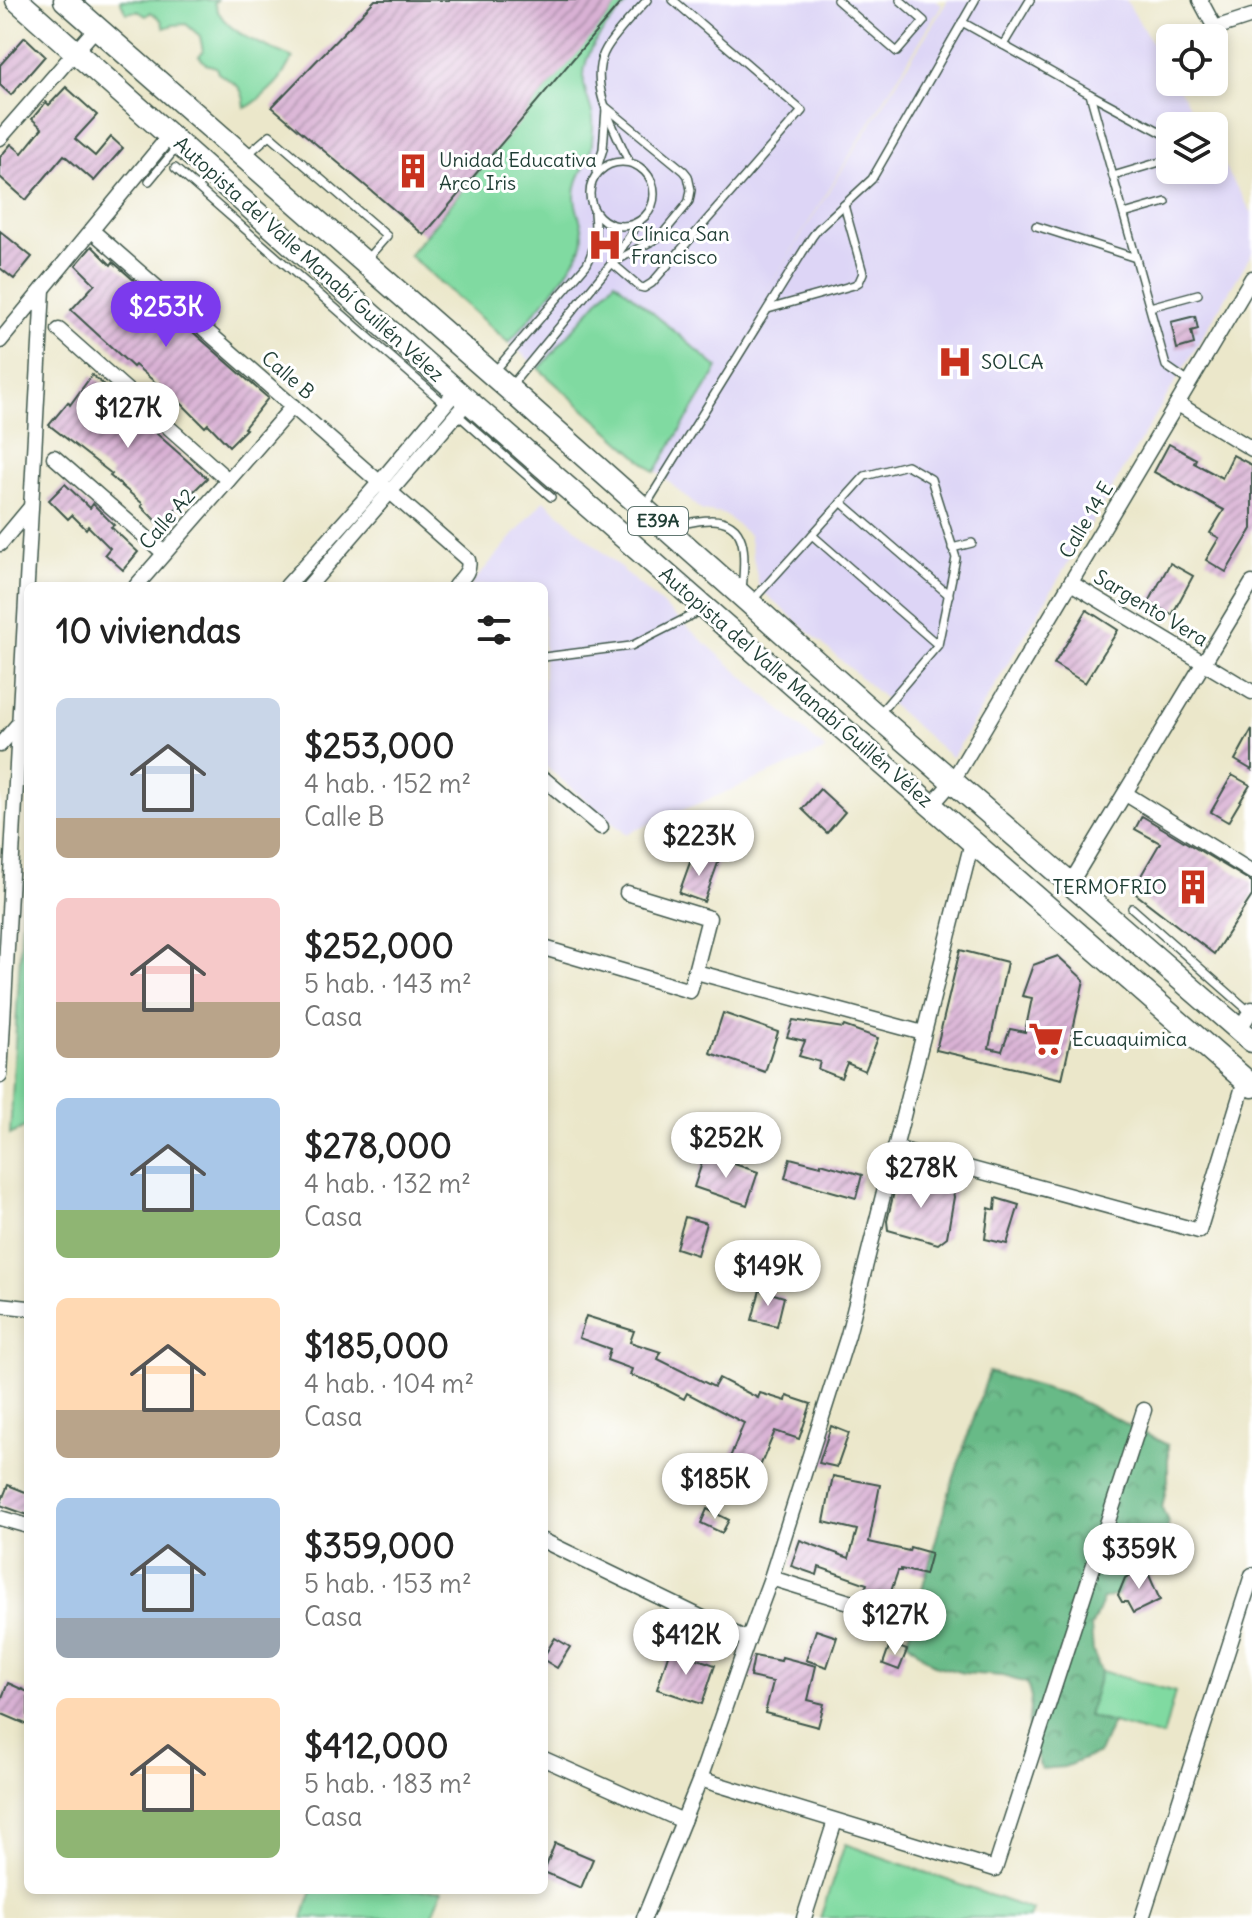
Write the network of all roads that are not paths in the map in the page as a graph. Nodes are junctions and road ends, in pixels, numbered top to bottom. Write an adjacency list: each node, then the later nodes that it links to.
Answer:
1 (17, 0): 14 (main road, Autopista del Valle Manabí Guillén Vélez / E39A)
2 (65, 0): 12 (main road, Autopista del Valle Manabí Guillén Vélez / E39A)
3 (647, 0): 16 (lane)
4 (673, 0): 37 (lane)
5 (837, 0): 6 (lane)
6 (900, 0)
7 (975, 0): 11 (lane)
8 (1030, 0): 13 (lane)
9 (1200, 0): 10 (street)
10 (1252, 16)
11 (962, 22): 13 (lane); 29 (lane)
12 (96, 28): 14 (street); 20 (main road, Autopista del Valle Manabí Guillén Vélez / E39A)
13 (1003, 45): 15 (lane)
14 (76, 51): 18 (street); 19 (main road, Autopista del Valle Manabí Guillén Vélez / E39A)
15 (1090, 94): 17 (lane); 25 (lane)
16 (606, 107): 21 (lane); 26 (lane); 37 (lane)
17 (1156, 129)
18 (0, 138)
19 (175, 140): 24 (main road, Autopista del Valle Manabí Guillén Vélez / E39A); 27 (lane); 39 (street)
20 (243, 158): 36 (main road, Autopista del Valle Manabí Guillén Vélez / E39A); 36 (lane)
21 (629, 162): 26 (lane); 32 (lane)
22 (1156, 163): 25 (lane)
23 (175, 168): 24 (lane)
24 (199, 176): 47 (main road, Autopista del Valle Manabí Guillén Vélez / E39A)
25 (1113, 176): 31 (lane)
26 (593, 180): 30 (lane)
27 (149, 181)
28 (1166, 202): 31 (lane)
29 (844, 205): 42 (lane); 42 (lane)
30 (594, 211): 32 (lane); 45 (lane)
31 (1124, 214): 35 (lane)
32 (639, 222): 37 (lane)
33 (1036, 226): 35 (lane)
34 (97, 235): 49 (street, Calle B)
35 (1136, 258): 41 (lane)
36 (364, 262): 45 (main road, Autopista del Valle Manabí Guillén Vélez / E39A)
37 (612, 263): 45 (lane)
38 (1252, 278): 46 (street, Calle 14 E)
39 (43, 289): 44 (street); 56 (street)
40 (1198, 294): 41 (lane)
41 (1150, 307): 46 (lane)
42 (768, 309): 57 (lane)
43 (59, 330): 52 (street)
44 (0, 341)
45 (500, 382): 57 (main road, Autopista del Valle Manabí Guillén Vélez / E39A)
46 (1190, 383): 48 (street, Calle 14 E)
47 (457, 402): 53 (street); 54 (street); 60 (main road, Autopista del Valle Manabí Guillén Vélez / E39A)
48 (1178, 404): 50 (street); 70 (street, Calle 14 E)
49 (293, 406): 52 (street, Calle A2); 53 (street, Calle B)
50 (1252, 449)
51 (54, 457): 64 (street)
52 (228, 480): 64 (street, Calle A2)
53 (380, 482): 54 (street, Calle B); 67 (street)
54 (392, 492): 68 (street); 69 (street, Calle B)
55 (841, 502): 59 (lane); 63 (lane); 72 (lane)
56 (30, 508): 62 (street); 65 (street)
57 (644, 508): 58 (main road, Autopista del Valle Manabí Guillén Vélez / E39A); 60 (main road)
58 (665, 527): 73 (main road, Autopista del Valle Manabí Guillén Vélez / E39A); 73 (lane)
59 (812, 535): 73 (lane); 76 (lane)
60 (626, 538): 74 (main road, Autopista del Valle Manabí Guillén Vélez / E39A)
61 (972, 543): 63 (lane)
62 (0, 544)
63 (952, 548): 72 (lane)
64 (164, 553): 66 (street, Calle A2)
65 (27, 582)
66 (144, 582)
67 (291, 582)
68 (313, 582)
69 (458, 582)
70 (1071, 583): 78 (street, Sargento Vera); 84 (street, Calle 14 E)
71 (1252, 583): 78 (street)
72 (949, 595): 76 (lane)
73 (746, 599): 80 (main road, Autopista del Valle Manabí Guillén Vélez / E39A)
74 (705, 608): 77 (lane); 86 (main road, Autopista del Valle Manabí Guillén Vélez / E39A)
75 (24, 636): 81 (street)
76 (938, 645): 80 (lane)
77 (548, 656)
78 (1204, 663): 79 (street, Sargento Vera); 85 (street)
79 (1252, 692)
80 (877, 716): 84 (main road, Autopista del Valle Manabí Guillén Vélez / E39A)
81 (20, 722): 82 (street); 93 (street)
82 (0, 745)
83 (548, 782): 87 (street)
84 (952, 782): 86 (street, Calle 14 E); 90 (main road, Autopista del Valle Manabí Guillén Vélez / E39A)
85 (1126, 794): 89 (street); 90 (street)
86 (931, 806): 88 (main road, Autopista del Valle Manabí Guillén Vélez / E39A)
87 (601, 827)
88 (972, 842): 98 (street); 100 (main road, Autopista del Valle Manabí Guillén Vélez / E39A)
89 (1252, 872)
90 (1070, 884): 97 (main road, Autopista del Valle Manabí Guillén Vélez / E39A)
91 (627, 893): 95 (street)
92 (1132, 908): 97 (lane)
93 (3, 939): 96 (street)
94 (548, 949): 95 (street)
95 (696, 972): 98 (street)
96 (3, 976): 99 (street)
97 (1249, 1021)
98 (923, 1033): 101 (street)
99 (0, 1076)
100 (1248, 1083): 101 (street)
101 (895, 1148): 109 (street)
102 (0, 1305): 103 (street)
103 (24, 1308)
104 (1144, 1410): 115 (street)
105 (0, 1518): 106 (street)
106 (24, 1525)
107 (548, 1543): 111 (street)
108 (1252, 1575): 118 (street)
109 (771, 1578): 110 (street); 111 (street)
110 (885, 1613)
111 (748, 1640): 113 (street)
112 (548, 1761): 114 (street)
113 (700, 1779): 114 (street); 115 (street)
114 (683, 1821): 116 (street)
115 (835, 1821): 117 (street)
116 (644, 1918)
117 (804, 1918)
118 (1142, 1918)

